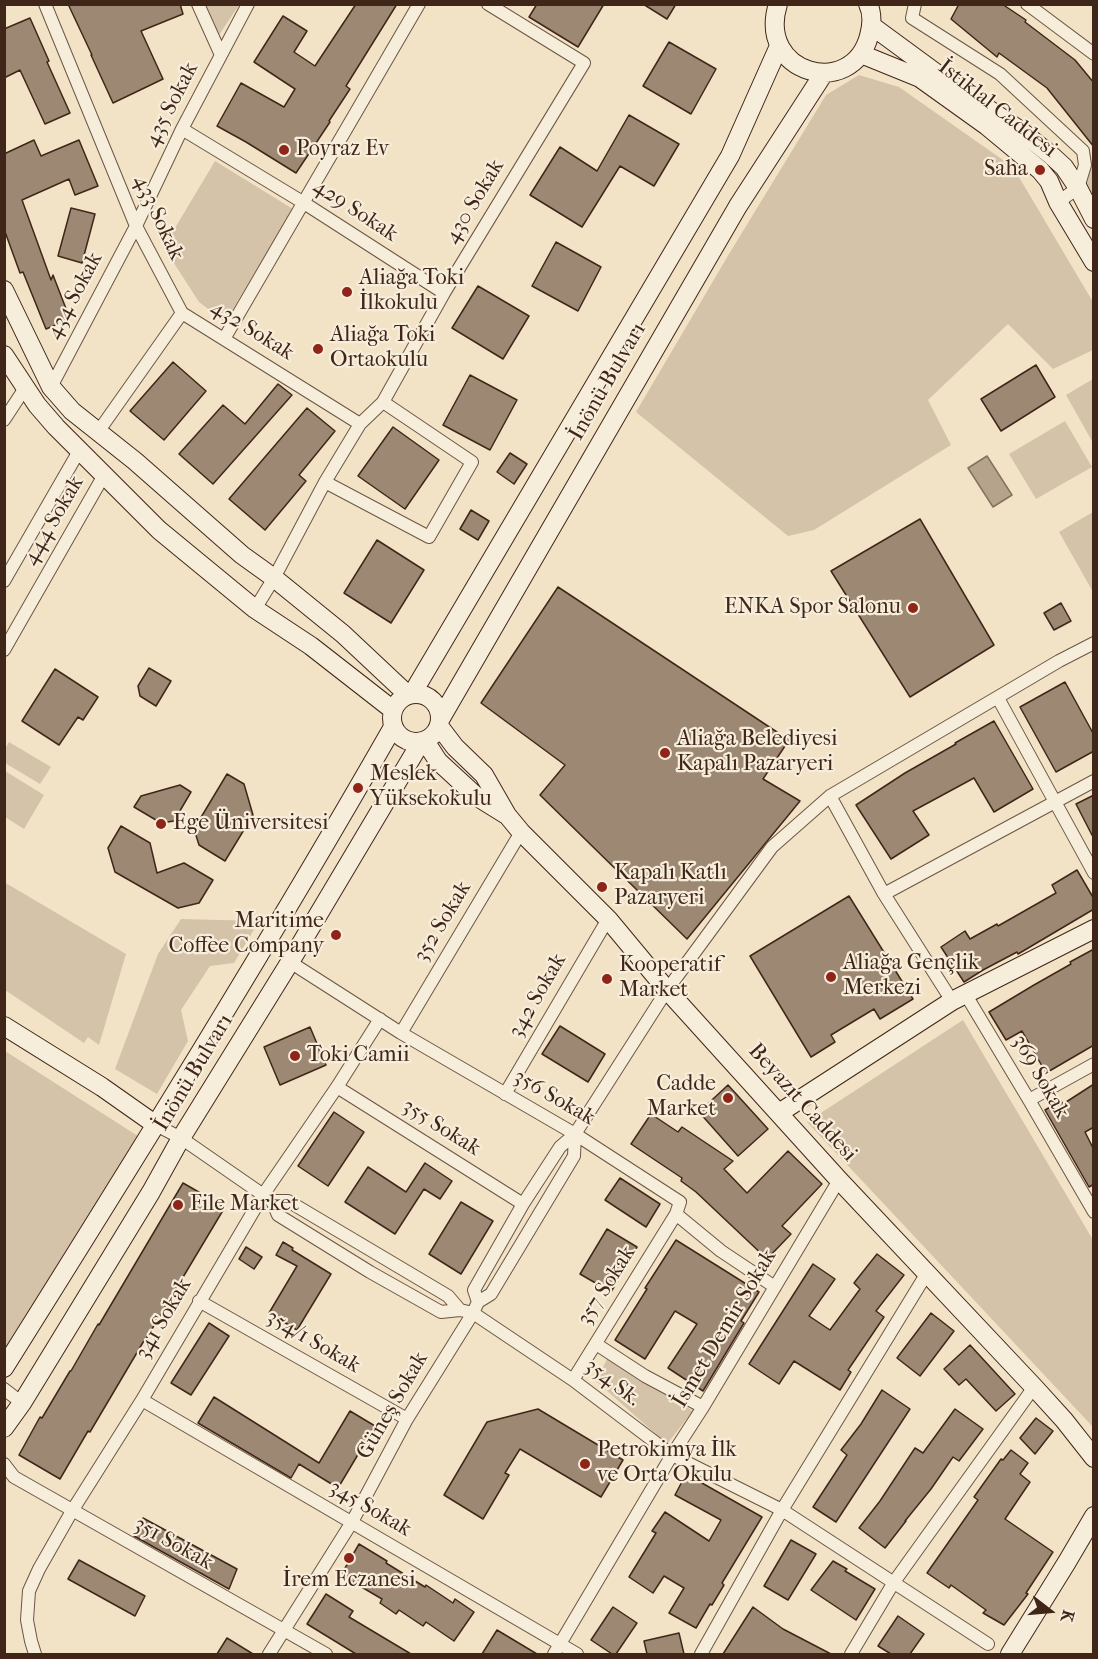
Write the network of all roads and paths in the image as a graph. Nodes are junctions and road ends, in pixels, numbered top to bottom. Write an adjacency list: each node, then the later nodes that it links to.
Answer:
1 (45, 4): 25 (street, 433 Sokak)
2 (198, 4): 15 (street)
3 (248, 4): 15 (street, 435 Sokak)
4 (419, 4): 23 (street)
5 (488, 4): 11 (street)
6 (516, 4): 11 (street)
7 (915, 4): 18 (street)
8 (1027, 4): 14 (street)
9 (772, 9): 12 (street)
10 (870, 11): 13 (street); 19 (street, İstiklal Caddesi)
11 (509, 17): 28 (street, 430 Sokak)
12 (779, 46): 16 (street); 46 (street, İnönü Bulvarı)
13 (861, 54): 16 (street); 20 (street, İstiklal Caddesi)
14 (1094, 54)
15 (221, 55): 17 (street, 435 Sokak)
16 (824, 73): 49 (street, İnönü Bulvarı)
17 (182, 129): 23 (street, 429 Sokak); 25 (street, 435 Sokak)
18 (1089, 162): 19 (street); 21 (street)
19 (1064, 167): 20 (street); 21 (street, İstiklal Caddesi)
20 (1049, 181): 22 (street, İstiklal Caddesi)
21 (1078, 189): 22 (street); 24 (street, İstiklal Caddesi)
22 (1058, 202): 26 (street, İstiklal Caddesi)
23 (304, 203): 28 (street, 429 Sokak); 30 (street)
24 (1094, 219)
25 (136, 226): 29 (street, 433 Sokak); 32 (street, 434 Sokak)
26 (1094, 262)
27 (4, 290): 32 (street)
28 (444, 293): 34 (street, 430 Sokak)
29 (182, 313): 30 (street, 432 Sokak); 37 (street)
30 (224, 339): 36 (street, 432 Sokak)
31 (4, 355): 33 (street)
32 (51, 387): 37 (street)
33 (25, 388): 35 (street); 38 (street)
34 (383, 402): 36 (street, 430 Sokak); 40 (street)
35 (4, 420)
36 (360, 424): 40 (street, 430 Sokak)
37 (98, 432): 41 (street)
38 (79, 451): 39 (street); 42 (street, 444 Sokak)
39 (104, 476): 43 (street); 45 (street, 444 Sokak)
40 (325, 482): 41 (street, 430 Sokak)
41 (274, 578): 43 (street, 430 Sokak); 46 (street)
42 (4, 581)
43 (255, 609): 48 (street)
44 (1094, 643): 47 (street, Güneş Sokak)
45 (4, 650)
46 (410, 695): 48 (street); 49 (street)
47 (998, 698): 52 (street, Güneş Sokak); 53 (street)
48 (393, 719): 50 (street); 71 (street, İnönü Bulvarı)
49 (440, 722): 50 (street); 54 (street, Beyazıt Caddesi)
50 (423, 742): 54 (street, Beyazıt Caddesi); 60 (street, İnönü Bulvarı)
51 (1094, 781): 53 (street)
52 (830, 796): 57 (street, 369 Sokak); 61 (street, Güneş Sokak)
53 (1054, 801): 56 (street); 57 (street)
54 (507, 815): 55 (street, Beyazıt Caddesi)
55 (521, 832): 58 (street, Beyazıt Caddesi); 65 (street, 352 Sokak)
56 (1094, 873)
57 (884, 894): 62 (street, 369 Sokak)
58 (608, 919): 61 (street, Beyazıt Caddesi); 68 (street, 342 Sokak)
59 (1094, 929): 62 (street)
60 (290, 962): 63 (street, 356 Sokak); 73 (street, İnönü Bulvarı)
61 (667, 990): 70 (street, Beyazıt Caddesi); 72 (street, Güneş Sokak)
62 (959, 998): 69 (street, 369 Sokak); 70 (street)
63 (380, 1019): 65 (street, 356 Sokak); 67 (street, 341 Sokak)
64 (4, 1026): 71 (street)
65 (400, 1032): 68 (street, 356 Sokak)
66 (1094, 1064): 69 (street)
67 (337, 1087): 75 (street, 341 Sokak); 76 (street, 355 Sokak)
68 (505, 1094): 72 (street, 356 Sokak)
69 (1029, 1100): 77 (street, 369 Sokak)
70 (779, 1113): 74 (street, Beyazıt Caddesi)
71 (156, 1125): 73 (street, 354 Sk.); 84 (street, İnönü Bulvarı)
72 (575, 1134): 76 (street, Güneş Sokak); 78 (street, 356 Sokak); 82 (street, Güneş Sokak)
73 (181, 1138): 75 (street, 354 Sk.); 89 (street, İnönü Bulvarı)
74 (839, 1180): 79 (street, Beyazıt Caddesi); 80 (street, İsmet Demir Sokak)
75 (267, 1198): 81 (street, 341 Sokak); 82 (street, 354 Sk.); 82 (street, 354 Sk.)
76 (524, 1204): 82 (street, Güneş Sokak)
77 (1092, 1207)
78 (676, 1214): 80 (street, 356 Sokak); 83 (street, 357 Sokak)
79 (927, 1274): 86 (street, Beyazıt Caddesi); 98 (street)
80 (775, 1287): 90 (street, İsmet Demir Sokak)
81 (199, 1301): 88 (street, 341 Sokak); 91 (street, 354/1 Sokak)
82 (470, 1308): 85 (street, 354 Sk.); 91 (street, Güneş Sokak)
83 (596, 1344): 85 (street, 357 Sokak); 90 (street)
84 (4, 1368)
85 (573, 1380): 95 (street, 354 Sk.)
86 (1034, 1387): 92 (street, Beyazıt Caddesi); 104 (street)
87 (4, 1389): 89 (street)
88 (142, 1400): 99 (street, 341 Sokak); 101 (street, 345 Sokak)
89 (22, 1403): 93 (street, İnönü Bulvarı)
90 (703, 1407): 95 (street, İsmet Demir Sokak)
91 (407, 1419): 101 (street, Güneş Sokak)
92 (1064, 1420): 94 (street); 96 (street)
93 (4, 1428)
94 (1094, 1443)
95 (672, 1455): 98 (street, 354 Sk.); 107 (street, İsmet Demir Sokak)
96 (1094, 1458)
97 (4, 1464): 99 (street, 351 Sokak)
98 (782, 1510): 104 (street, 354 Sk.); 112 (street)
99 (72, 1511): 105 (street, 351 Sokak); 108 (street, 341 Sokak)
100 (1094, 1516): 103 (street)
101 (352, 1522): 105 (street, Güneş Sokak); 107 (street, 345 Sokak)
102 (1094, 1540): 103 (street)
103 (1067, 1562): 114 (street)
104 (894, 1582): 106 (street, 354 Sk.); 113 (street)
105 (284, 1629): 109 (street, Güneş Sokak); 110 (street, 351 Sokak)
106 (988, 1644)
107 (557, 1649): 111 (street, 345 Sokak)
108 (35, 1654)
109 (269, 1654)
110 (326, 1654)
111 (577, 1654)
112 (701, 1654)
113 (852, 1654)
114 (1010, 1654)

